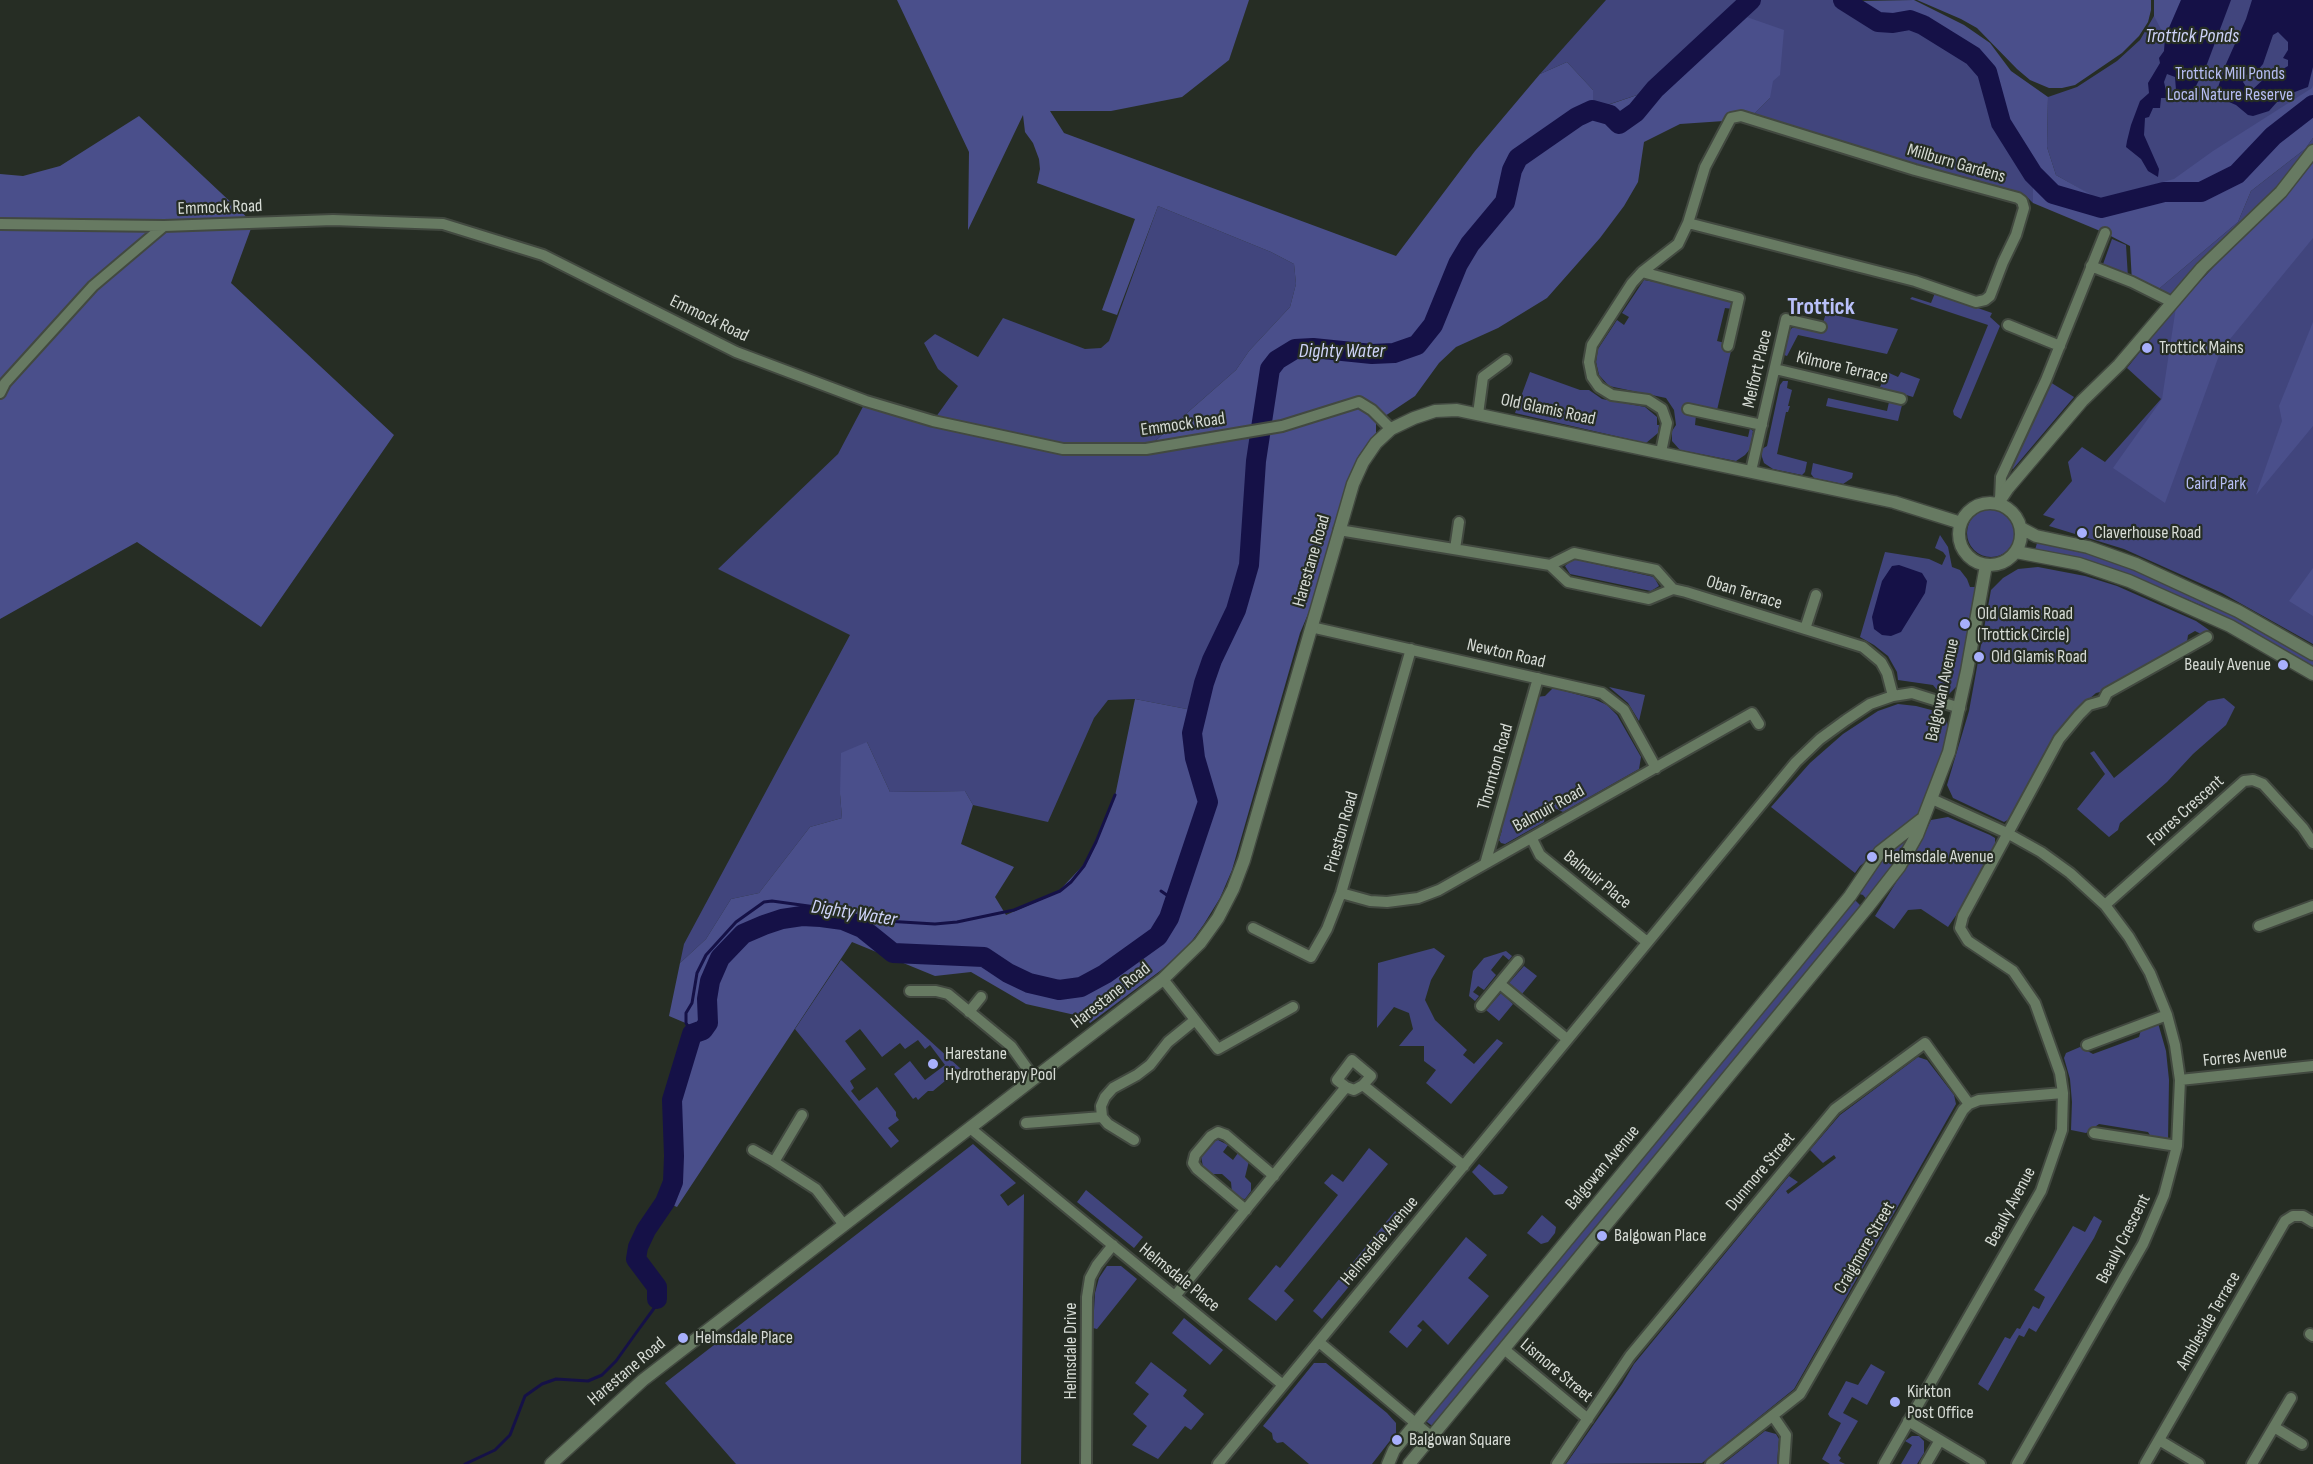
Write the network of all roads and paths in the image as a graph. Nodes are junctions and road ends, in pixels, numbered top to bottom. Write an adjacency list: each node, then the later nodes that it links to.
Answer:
1 (2313, 151): 8 (street)
2 (0, 224): 4 (street, Emmock Road)
3 (1688, 224): 3 (street, Millburn Gardens); 7 (street, Millburn Gardens)
4 (164, 226): 15 (street); 20 (street, Emmock Road)
5 (2105, 233): 6 (street)
6 (2091, 266): 8 (street); 12 (street)
7 (1642, 272): 11 (street); 21 (street, Millburn Gardens)
8 (2172, 302): 23 (street)
9 (2008, 325): 12 (street)
10 (1821, 327): 14 (street, Melfort Place)
11 (1728, 346)
12 (2060, 346): 23 (street)
13 (1506, 360): 18 (street, Old Glamis Road)
14 (1775, 369): 16 (street, Kilmore Terrace); 19 (street, Melfort Place)
15 (0, 393)
16 (1901, 399)
17 (1688, 409): 19 (street, Melfort Place)
18 (1478, 414): 20 (street, Old Glamis Road); 21 (street, Old Glamis Road)
19 (1762, 425): 22 (street, Melfort Place)
20 (1391, 429): 27 (street, Harestane Road)
21 (1661, 452): 22 (street, Old Glamis Road)
22 (1751, 471): 25 (street, Old Glamis Road)
23 (1999, 502): 25 (street); 26 (street)
24 (1459, 522): 28 (street)
25 (1961, 523): 31 (street)
26 (2021, 528): 29 (street); 38 (street)
27 (1339, 530): 28 (street); 34 (street, Harestane Road)
28 (1455, 549): 30 (street)
29 (2016, 552): 31 (street); 39 (street)
30 (1550, 565): 32 (street); 32 (street, Oban Terrace)
31 (1986, 565): 42 (street, Balgowan Avenue)
32 (1672, 590): 35 (street, Oban Terrace)
33 (1816, 595): 35 (street)
34 (1311, 627): 37 (street, Newton Road); 60 (street, Harestane Road)
35 (1805, 629): 41 (street, Oban Terrace)
36 (2199, 638): 47 (street, Beauly Avenue)
37 (1411, 649): 40 (street, Newton Road); 51 (street, Prieston Road)
38 (2313, 654)
39 (2313, 674)
40 (1538, 678): 44 (street, Newton Road); 50 (street, Thornton Road)
41 (1893, 696): 42 (street, Helmsdale Avenue); 58 (street, Helmsdale Avenue)
42 (1960, 708): 45 (street, Balgowan Avenue)
43 (1759, 724): 44 (street, Balmuir Road)
44 (1656, 768): 48 (street, Balmuir Road)
45 (1932, 799): 46 (street, Balgowan Avenue); 47 (street, Beauly Crescent)
46 (1922, 819): 52 (street, Balgowan Avenue); 55 (street, Balgowan Avenue)
47 (2007, 833): 53 (street, Beauly Crescent); 76 (street, Beauly Avenue)
48 (1532, 839): 50 (street, Balmuir Road); 58 (street, Balmuir Place)
49 (2313, 843): 53 (street, Forres Crescent)
50 (1485, 864): 51 (street, Balmuir Road)
51 (1341, 893): 57 (street, Prieston Road)
52 (1850, 896): 55 (street); 101 (street, Balgowan Avenue)
53 (2105, 905): 67 (street, Beauly Crescent)
54 (2313, 906): 56 (street)
55 (1867, 908): 95 (street, Balgowan Avenue)
56 (2259, 926)
57 (1253, 928)
58 (1647, 942): 69 (street, Helmsdale Avenue)
59 (1518, 961): 61 (street)
60 (1163, 978): 68 (street); 72 (street, Harestane Road)
61 (1500, 984): 64 (street); 69 (street)
62 (910, 991): 66 (street)
63 (981, 998): 66 (street)
64 (1481, 1006)
65 (1293, 1007): 68 (street)
66 (969, 1012): 72 (street)
67 (2167, 1015): 70 (street); 73 (street, Beauly Crescent)
68 (1195, 1020): 79 (street)
69 (1567, 1039): 87 (street, Helmsdale Avenue)
70 (2087, 1045)
71 (2313, 1066): 73 (street, Forres Avenue)
72 (1034, 1078): 81 (street, Harestane Road)
73 (2180, 1080): 84 (street, Beauly Crescent)
74 (1363, 1085): 75 (street); 75 (street); 87 (street)
75 (1346, 1087): 88 (street)
76 (2063, 1093): 77 (street); 100 (street, Beauly Avenue)
77 (1969, 1104): 98 (street, Craigmore Street); 99 (street, Dunmore Street)
78 (802, 1115): 86 (street)
79 (1102, 1116): 80 (street); 83 (street)
80 (1026, 1123)
81 (970, 1128): 91 (street, Harestane Road); 92 (street, Helmsdale Place)
82 (2094, 1133): 84 (street)
83 (1134, 1140)
84 (2177, 1146): 118 (street, Beauly Crescent)
85 (753, 1150): 86 (street)
86 (774, 1162): 91 (street)
87 (1464, 1166): 94 (street, Helmsdale Avenue)
88 (1274, 1176): 89 (street); 89 (street)
89 (1246, 1210): 93 (street)
90 (2313, 1222): 105 (street, Ambleside Terrace)
91 (844, 1225): 107 (street, Harestane Road)
92 (1113, 1245): 93 (street, Helmsdale Place); 108 (street, Helmsdale Drive)
93 (1175, 1296): 96 (street, Helmsdale Place)
94 (1319, 1342): 96 (street, Helmsdale Avenue); 101 (street)
95 (1504, 1349): 99 (street, Lismore Street); 103 (street, Balgowan Avenue)
96 (1283, 1385): 109 (street, Helmsdale Avenue)
97 (2291, 1398): 102 (street)
98 (1773, 1416): 113 (street, Craigmore Street); 114 (street)
99 (1588, 1419): 112 (street, Dunmore Street)
100 (1908, 1421): 104 (street); 115 (street, Beauly Avenue)
101 (1416, 1423): 103 (street); 110 (street, Balgowan Avenue)
102 (2274, 1428): 106 (street); 121 (street)
103 (1432, 1437): 111 (street, Balgowan Avenue)
104 (1940, 1440): 116 (street); 117 (street)
105 (2159, 1440): 119 (street, Ambleside Terrace); 120 (street)
106 (2302, 1444)
107 (551, 1464)
108 (1086, 1464)
109 (1218, 1464)
110 (1388, 1464)
111 (1409, 1464)
112 (1557, 1464)
113 (1711, 1464)
114 (1784, 1464)
115 (1884, 1464)
116 (1926, 1464)
117 (1980, 1464)
118 (2017, 1464)
119 (2145, 1464)
120 (2199, 1464)
121 (2252, 1464)

